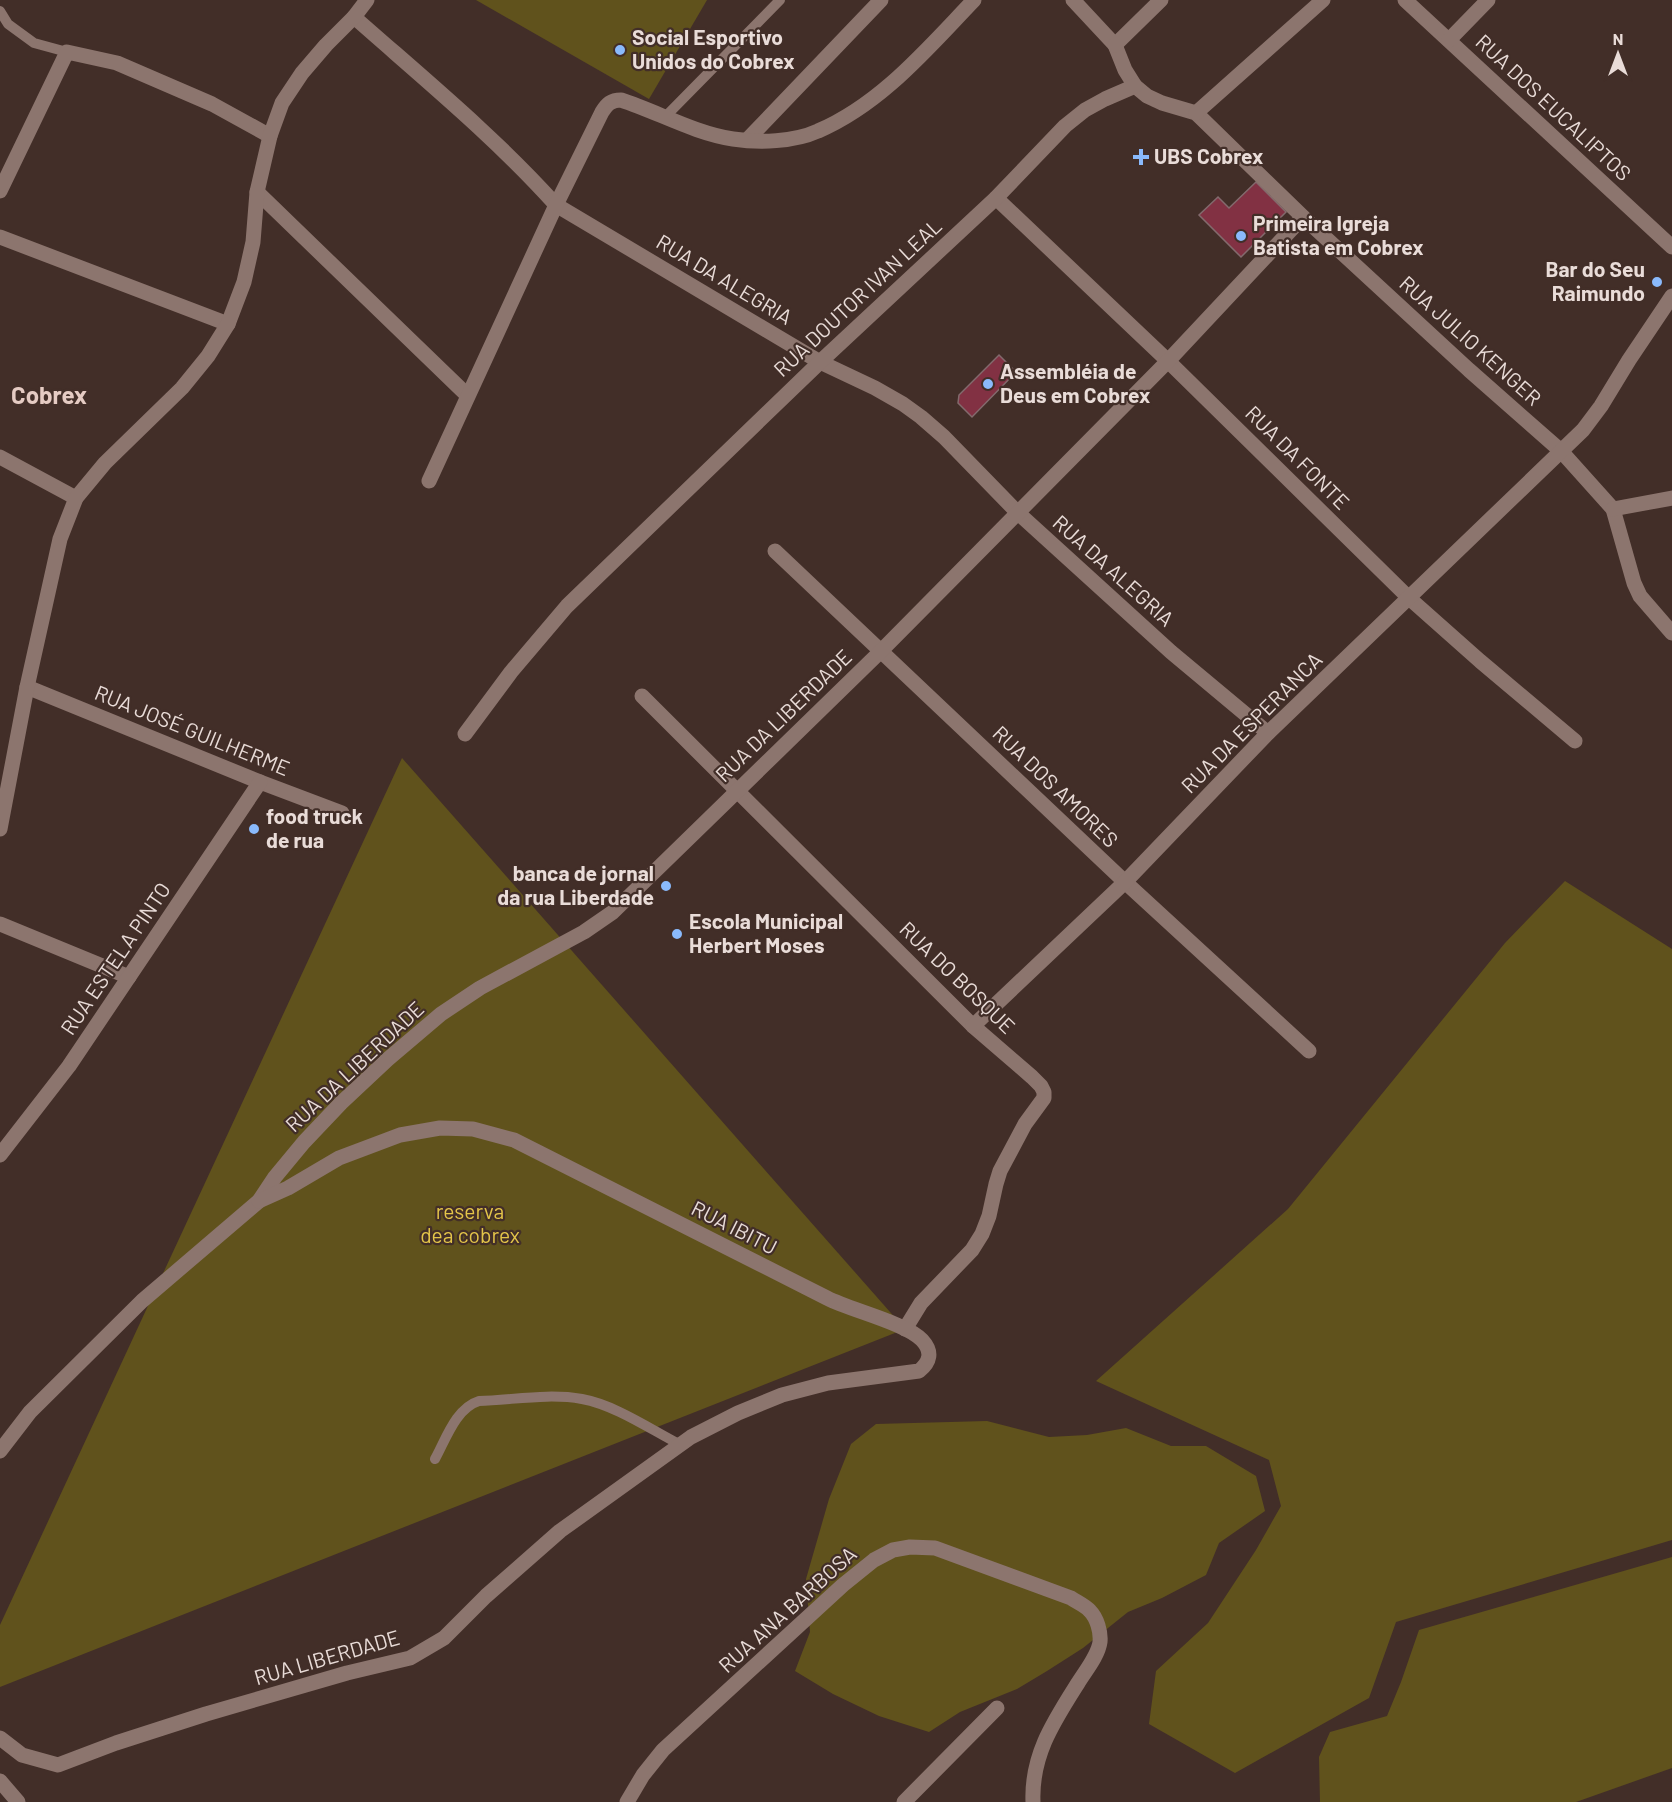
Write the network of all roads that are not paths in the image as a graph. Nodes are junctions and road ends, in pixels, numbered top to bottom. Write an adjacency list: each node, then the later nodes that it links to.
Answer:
1 (367, 0): 11 (street)
2 (780, 0): 17 (lane)
3 (881, 0): 19 (street)
4 (974, 0): 19 (street)
5 (1073, 0): 13 (street)
6 (1161, 0): 13 (street)
7 (1405, 0): 12 (street, RUA DOS EUCALIPTOS)
8 (1488, 0): 12 (street)
9 (1312, 3): 16 (street)
10 (0, 12): 14 (lane)
11 (354, 17): 18 (street); 23 (street, RUA DA ALEGRIA)
12 (1449, 40): 26 (street, RUA DOS EUCALIPTOS)
13 (1115, 45): 15 (street)
14 (67, 52): 18 (street); 20 (street)
15 (1135, 86): 16 (street); 22 (street, RUA DOUTOR IVAN LEAL)
16 (1196, 113): 24 (street, RUA JULIO KENGER)
17 (665, 117): 19 (street); 23 (street)
18 (270, 136): 21 (street)
19 (747, 140)
20 (0, 190)
21 (257, 192): 28 (street); 31 (street)
22 (996, 198): 29 (street, RUA DA FONTE); 30 (street, RUA DOUTOR IVAN LEAL)
23 (556, 205): 30 (street, RUA DA ALEGRIA); 31 (street)
24 (1303, 217): 29 (street, RUA DA LIBERDADE); 32 (street, RUA JULIO KENGER)
25 (0, 237): 28 (street)
26 (1672, 246)
27 (1672, 296): 32 (street, RUA DA ESPERANCA)
28 (228, 324): 35 (street)
29 (1168, 361): 38 (street, RUA DA LIBERDADE); 40 (street, RUA DA FONTE)
30 (820, 362): 38 (street, RUA DA ALEGRIA); 46 (street, RUA DOUTOR IVAN LEAL)
31 (467, 396): 34 (street)
32 (1561, 450): 37 (street, RUA JULIO KENGER); 40 (street, RUA DA ESPERANCA)
33 (0, 457): 35 (street)
34 (429, 481)
35 (76, 498): 43 (street)
36 (1672, 498): 37 (street)
37 (1613, 509): 41 (street)
38 (1017, 512): 42 (street, RUA DA LIBERDADE); 45 (street, RUA DA ALEGRIA)
39 (775, 550): 42 (street, RUA DOS AMORES)
40 (1409, 598): 45 (street, RUA DA ESPERANCA); 47 (street, RUA DA FONTE)
41 (1672, 633)
42 (881, 651): 49 (street, RUA DA LIBERDADE); 52 (street, RUA DOS AMORES)
43 (27, 687): 48 (street, RUA JOSÉ GUILHERME); 51 (street)
44 (642, 696): 49 (street, RUA DO BOSQUE)
45 (1268, 733): 52 (street, RUA DA ESPERANCA)
46 (465, 734)
47 (1575, 741)
48 (260, 782): 50 (street, RUA JOSÉ GUILHERME); 54 (street, RUA ESTELA PINTO)
49 (737, 791): 55 (street, RUA DO BOSQUE); 58 (street, RUA DA LIBERDADE)
50 (342, 813)
51 (0, 829)
52 (1125, 882): 55 (street, RUA DA ESPERANCA); 56 (street, RUA DOS AMORES)
53 (0, 924): 54 (street)
54 (129, 977): 57 (street, RUA ESTELA PINTO)
55 (973, 1026): 59 (street, RUA DO BOSQUE)
56 (1309, 1051)
57 (0, 1155)
58 (259, 1201): 59 (street, RUA IBITU); 61 (street)
59 (905, 1329): 60 (street, RUA IBITU)
60 (679, 1444): 62 (lane); 64 (street, RUA LIBERDADE)
61 (0, 1451)
62 (435, 1459)
63 (997, 1708): 68 (street)
64 (0, 1738)
65 (0, 1781): 66 (street)
66 (18, 1802)
67 (627, 1802): 69 (street, RUA ANA BARBOSA)
68 (904, 1802)
69 (1033, 1802)

